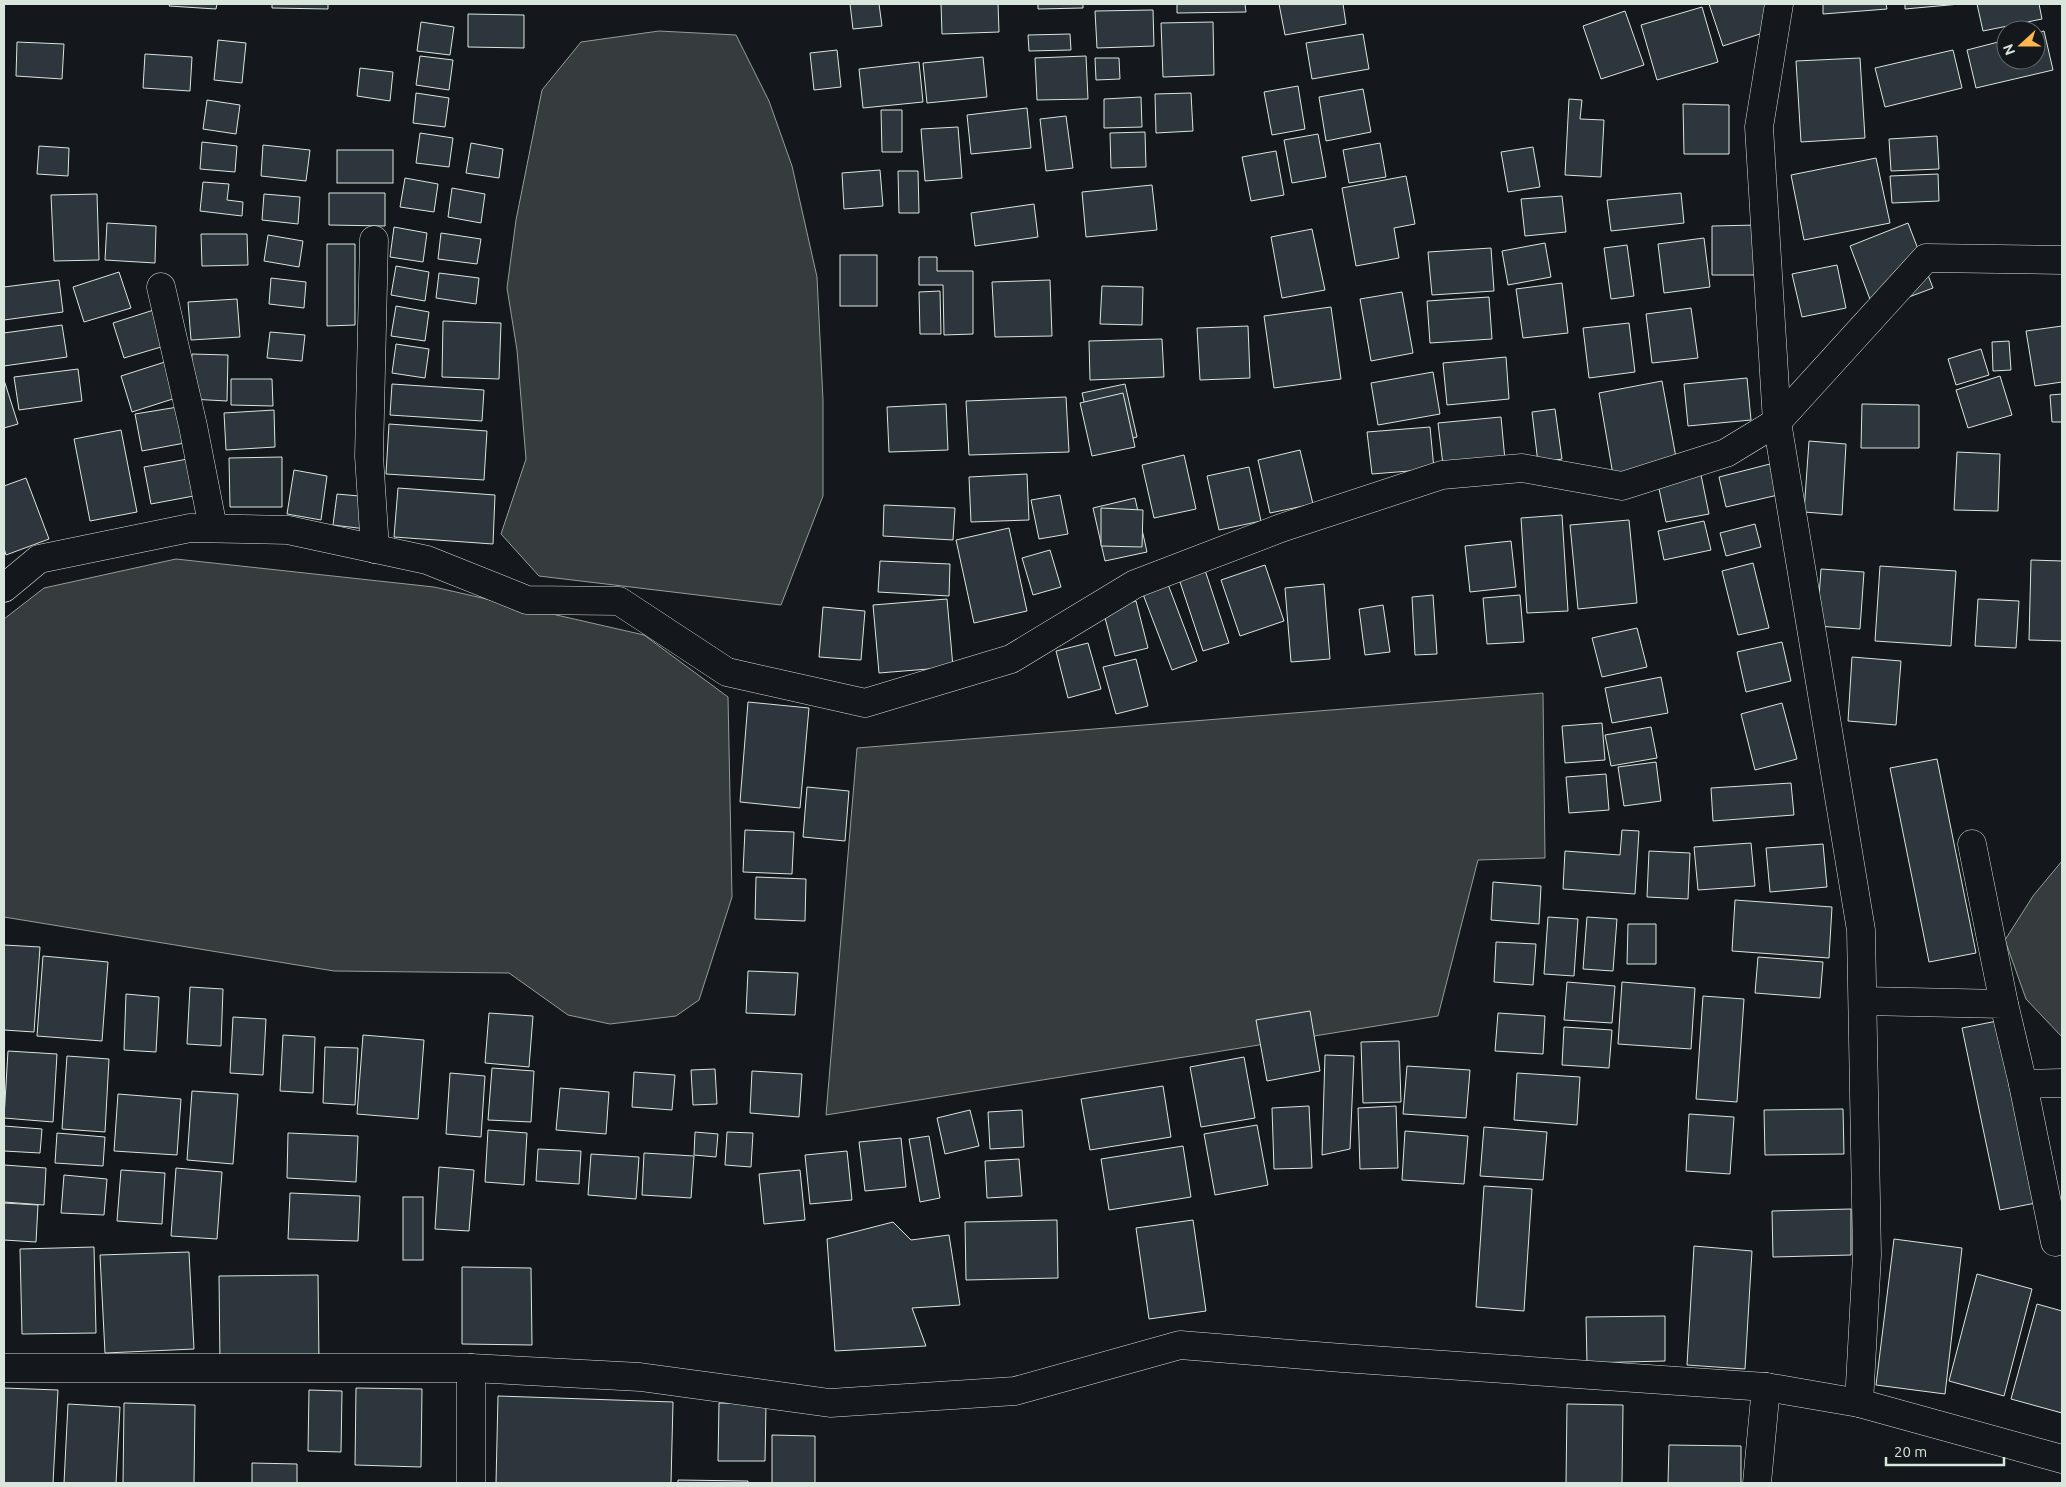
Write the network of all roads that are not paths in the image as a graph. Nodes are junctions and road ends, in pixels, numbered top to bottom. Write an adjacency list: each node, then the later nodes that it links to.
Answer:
1 (1779, 4): 5 (street)
2 (374, 240): 7 (street)
3 (2062, 260): 5 (street)
4 (161, 287): 6 (street)
5 (1777, 422): 7 (street); 10 (street)
6 (213, 528): 7 (street); 8 (street)
7 (375, 549)
8 (4, 588)
9 (1972, 844): 11 (street)
10 (1863, 1001): 11 (street); 18 (street)
11 (2004, 1004): 13 (street)
12 (2062, 1083): 13 (street)
13 (2023, 1084): 14 (street)
14 (2055, 1242)
15 (4, 1368): 16 (street)
16 (472, 1368): 17 (street); 20 (street)
17 (1766, 1387): 18 (street); 21 (street)
18 (1859, 1403): 19 (street)
19 (2062, 1459)
20 (471, 1483)
21 (1757, 1483)

